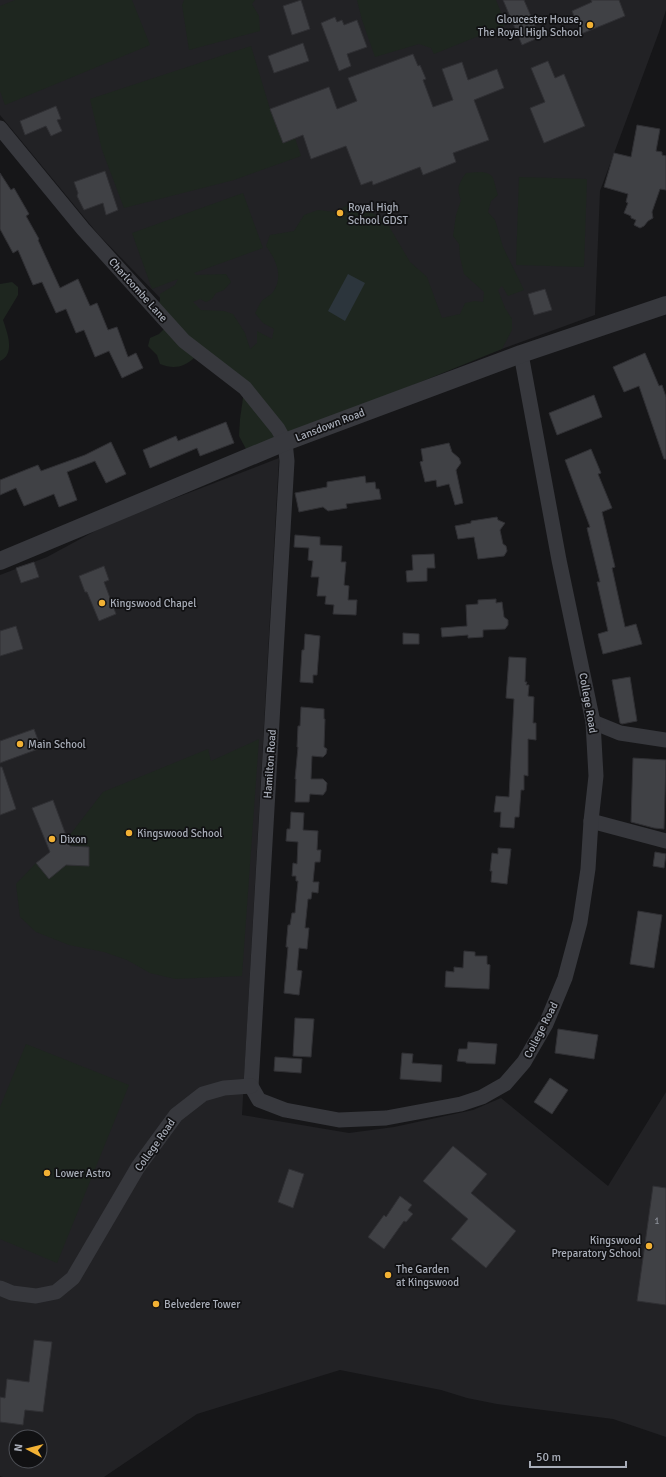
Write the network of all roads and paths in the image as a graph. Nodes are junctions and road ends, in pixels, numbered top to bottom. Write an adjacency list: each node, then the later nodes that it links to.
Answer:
1 (0, 128): 4 (street, Charlcombe Lane)
2 (666, 305): 3 (street, Lansdown Road)
3 (521, 354): 4 (street, Lansdown Road); 6 (street, College Road)
4 (285, 442): 5 (street, Lansdown Road); 12 (street, Hamilton Road)
5 (0, 561)
6 (594, 722): 7 (street); 9 (street, College Road)
7 (620, 733): 8 (street); 9 (street)
8 (666, 740)
9 (595, 743): 10 (street, College Road)
10 (591, 821): 11 (street); 12 (street, College Road)
11 (666, 841)
12 (251, 1086): 13 (street, College Road)
13 (0, 1288)

